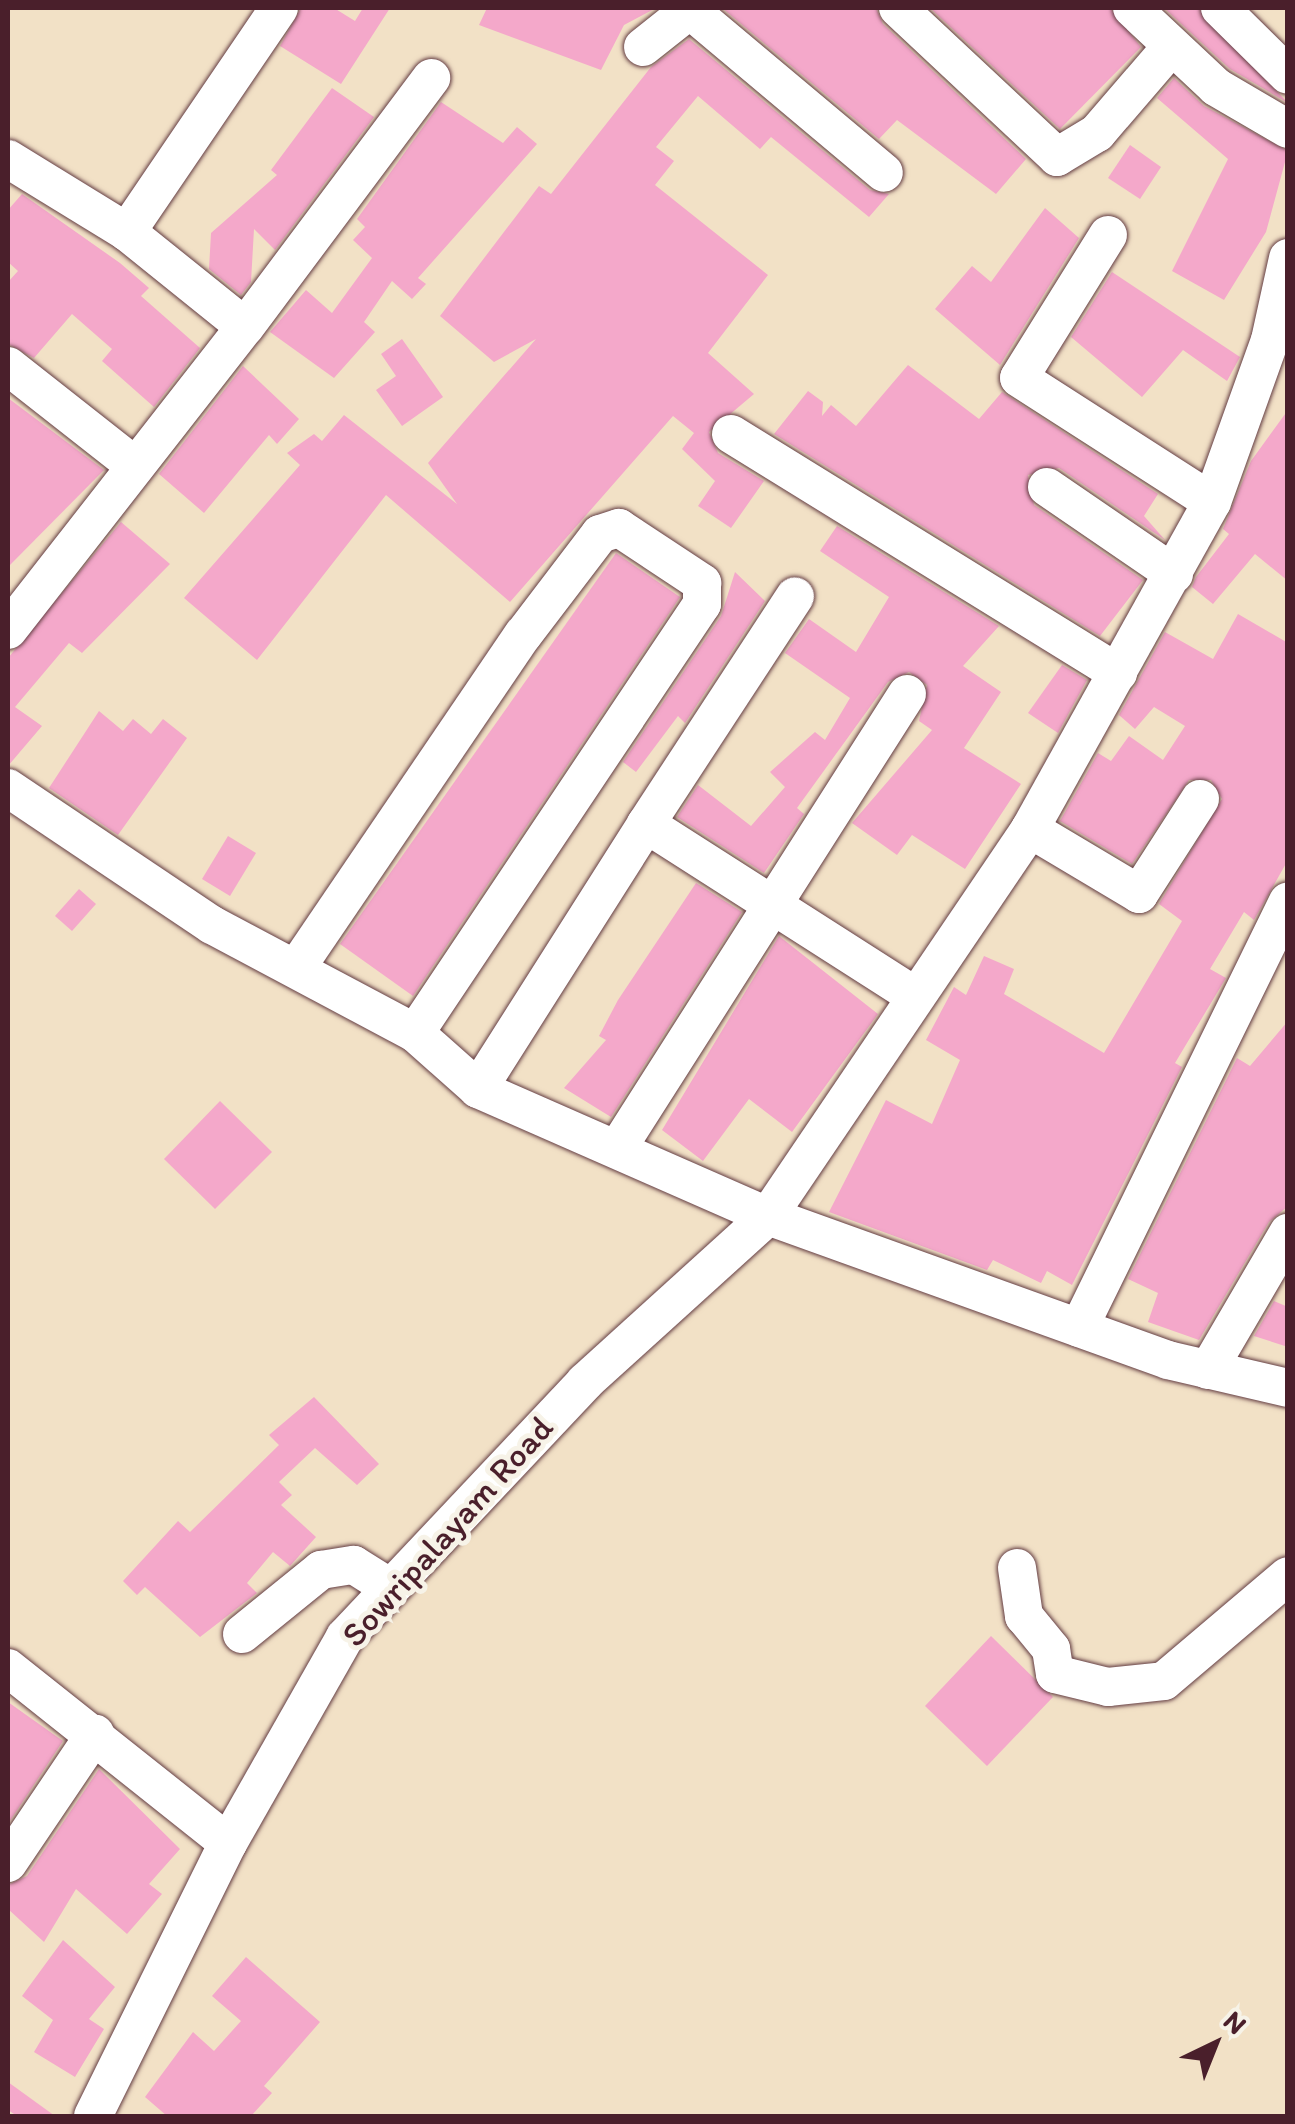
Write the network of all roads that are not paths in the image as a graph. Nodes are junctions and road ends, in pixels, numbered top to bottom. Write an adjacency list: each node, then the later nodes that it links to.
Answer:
1 (279, 8): 13 (street)
2 (691, 8): 6 (street); 12 (street)
3 (898, 8): 7 (street)
4 (1132, 8): 7 (street)
5 (1220, 8): 8 (street)
6 (643, 47)
7 (1170, 48): 10 (street)
8 (1288, 75)
9 (431, 78): 16 (street)
10 (1288, 129)
11 (8, 158): 13 (street)
12 (884, 173)
13 (127, 232): 16 (street)
14 (1108, 235): 21 (street)
15 (1288, 258): 21 (street, Sowripalayam Road)
16 (245, 327): 19 (street)
17 (8, 366): 19 (street)
18 (731, 434): 25 (street)
19 (136, 466): 24 (street)
20 (1047, 487): 22 (street)
21 (1212, 502): 22 (street, Sowripalayam Road)
22 (1174, 574): 25 (street, Sowripalayam Road)
23 (795, 596): 29 (street)
24 (15, 605)
25 (1118, 673): 30 (street, Sowripalayam Road)
26 (908, 694): 32 (street)
27 (8, 788): 33 (street)
28 (1200, 799): 30 (street)
29 (646, 824): 32 (street); 36 (street)
30 (1030, 829): 34 (street, Sowripalayam Road)
31 (1288, 902): 40 (street)
32 (772, 904): 34 (street); 37 (street)
33 (296, 968): 35 (street); 35 (street)
34 (913, 995): 38 (street, Sowripalayam Road)
35 (415, 1033): 36 (street)
36 (478, 1089): 37 (street)
37 (619, 1146): 38 (street)
38 (768, 1216): 40 (street); 45 (street, Sowripalayam Road)
39 (1288, 1233): 41 (street)
40 (1079, 1328): 41 (street)
41 (1208, 1370): 42 (street)
42 (1288, 1388)
43 (1017, 1568): 44 (street)
44 (1288, 1576)
45 (389, 1587): 46 (street); 49 (street, Sowripalayam Road)
46 (242, 1634)
47 (8, 1668): 48 (street)
48 (95, 1734): 49 (street); 50 (street)
49 (228, 1843): 51 (street, Sowripalayam Road)
50 (8, 1862)
51 (93, 2116)

